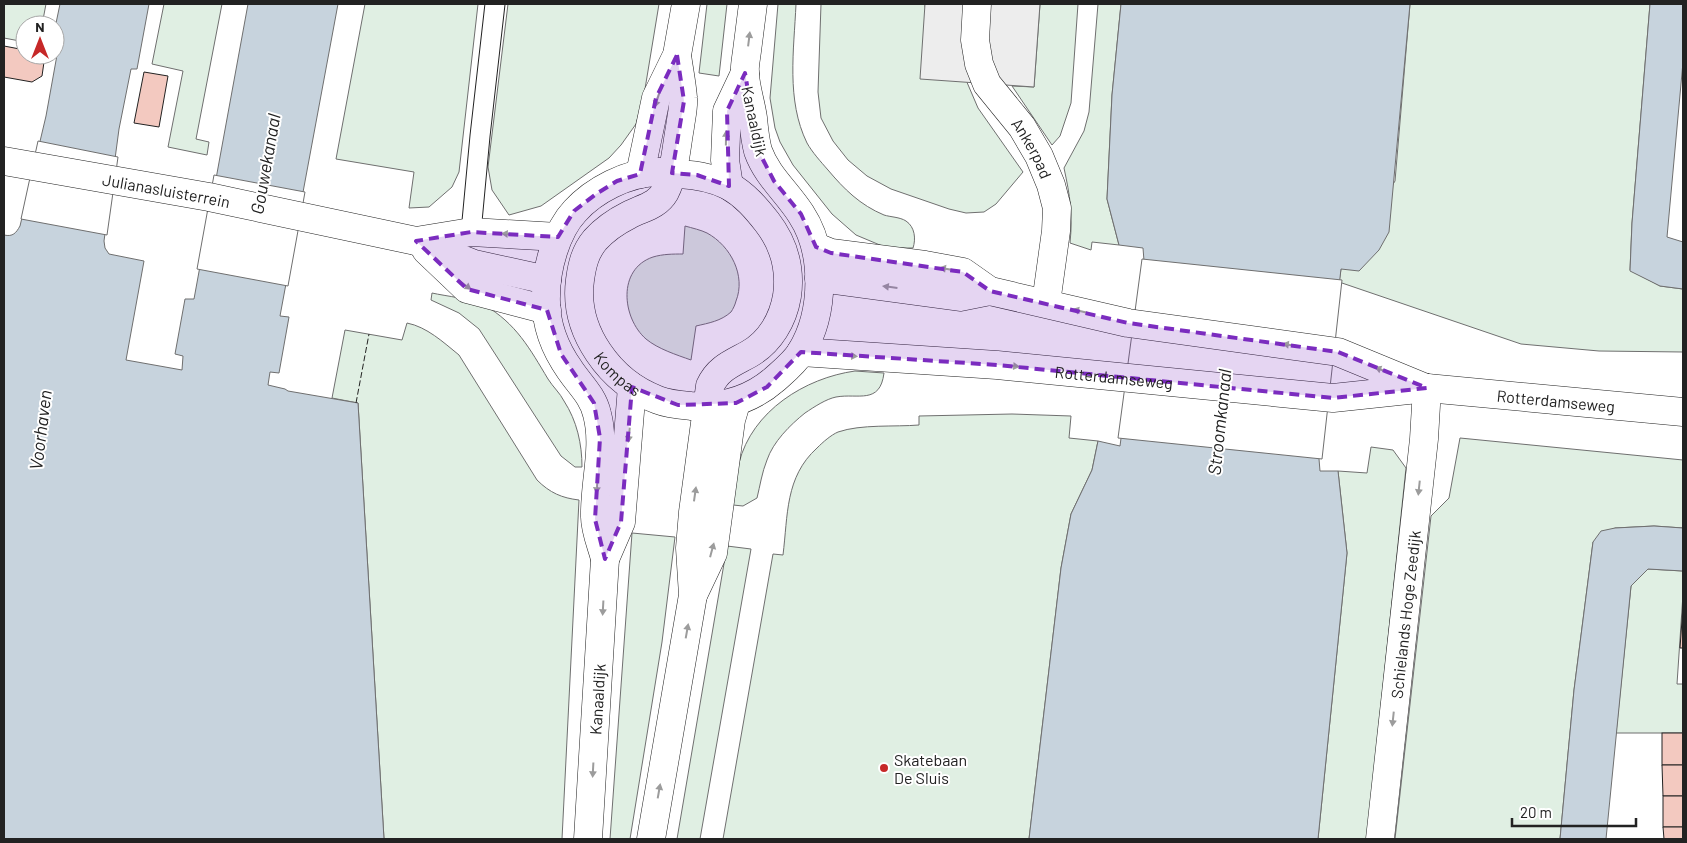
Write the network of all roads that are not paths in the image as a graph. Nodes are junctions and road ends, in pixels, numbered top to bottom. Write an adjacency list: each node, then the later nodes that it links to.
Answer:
1 (496, 4): 12 (lane)
2 (686, 4): 5 (main road)
3 (753, 4): 6 (main road, Kanaaldijk, one-way to 3)
4 (977, 4): 21 (main road, Ankerpad)
5 (677, 56): 8 (main road); 9 (main road, one-way to 9)
6 (745, 74): 10 (main road, Kanaaldijk, one-way to 6); 11 (main road, Kanaaldijk)
7 (4, 161): 14 (main road, Julianasluisterrein)
8 (672, 173): 9 (main road); 10 (main road); 19 (main road, Kompas)
9 (640, 174): 13 (main road)
10 (729, 186): 16 (main road)
11 (785, 192): 15 (main road, Kompas)
12 (471, 232): 13 (main road, Julianasluisterrein, one-way to 12); 14 (main road, Julianasluisterrein)
13 (558, 237): 18 (main road)
14 (416, 241): 18 (main road, Julianasluisterrein); 22 (main road, one-way to 22)
15 (816, 247): 17 (main road, Kompas); 20 (main road, Rotterdamseweg, one-way to 15)
16 (788, 269): 17 (main road); 27 (main road)
17 (819, 278): 20 (main road, Rotterdamseweg, one-way to 17); 23 (main road, Kompas)
18 (547, 280): 19 (main road); 22 (main road)
19 (579, 286): 24 (main road, Kompas)
20 (990, 290): 21 (main road, Rotterdamseweg)
21 (1046, 303): 25 (main road, Rotterdamseweg, one-way to 21)
22 (547, 310): 29 (main road, Kanaaldijk, one-way to 29)
23 (801, 352): 25 (main road, Rotterdamseweg, one-way to 25); 26 (main road, Kompas)
24 (632, 387): 27 (main road, Kompas); 29 (main road, Kanaaldijk, one-way to 29)
25 (1426, 388): 28 (main road, Rotterdamseweg); 33 (main road, Schielands Hoge Zeedijk, one-way to 33)
26 (736, 402): 27 (main road, Kompas); 30 (main road, one-way to 26)
27 (707, 407): 30 (main road, one-way to 27)
28 (1683, 412)
29 (606, 560): 31 (main road, Kanaaldijk, one-way to 31)
30 (693, 595): 32 (main road, one-way to 30)
31 (588, 839)
32 (651, 839)
33 (1380, 839)

